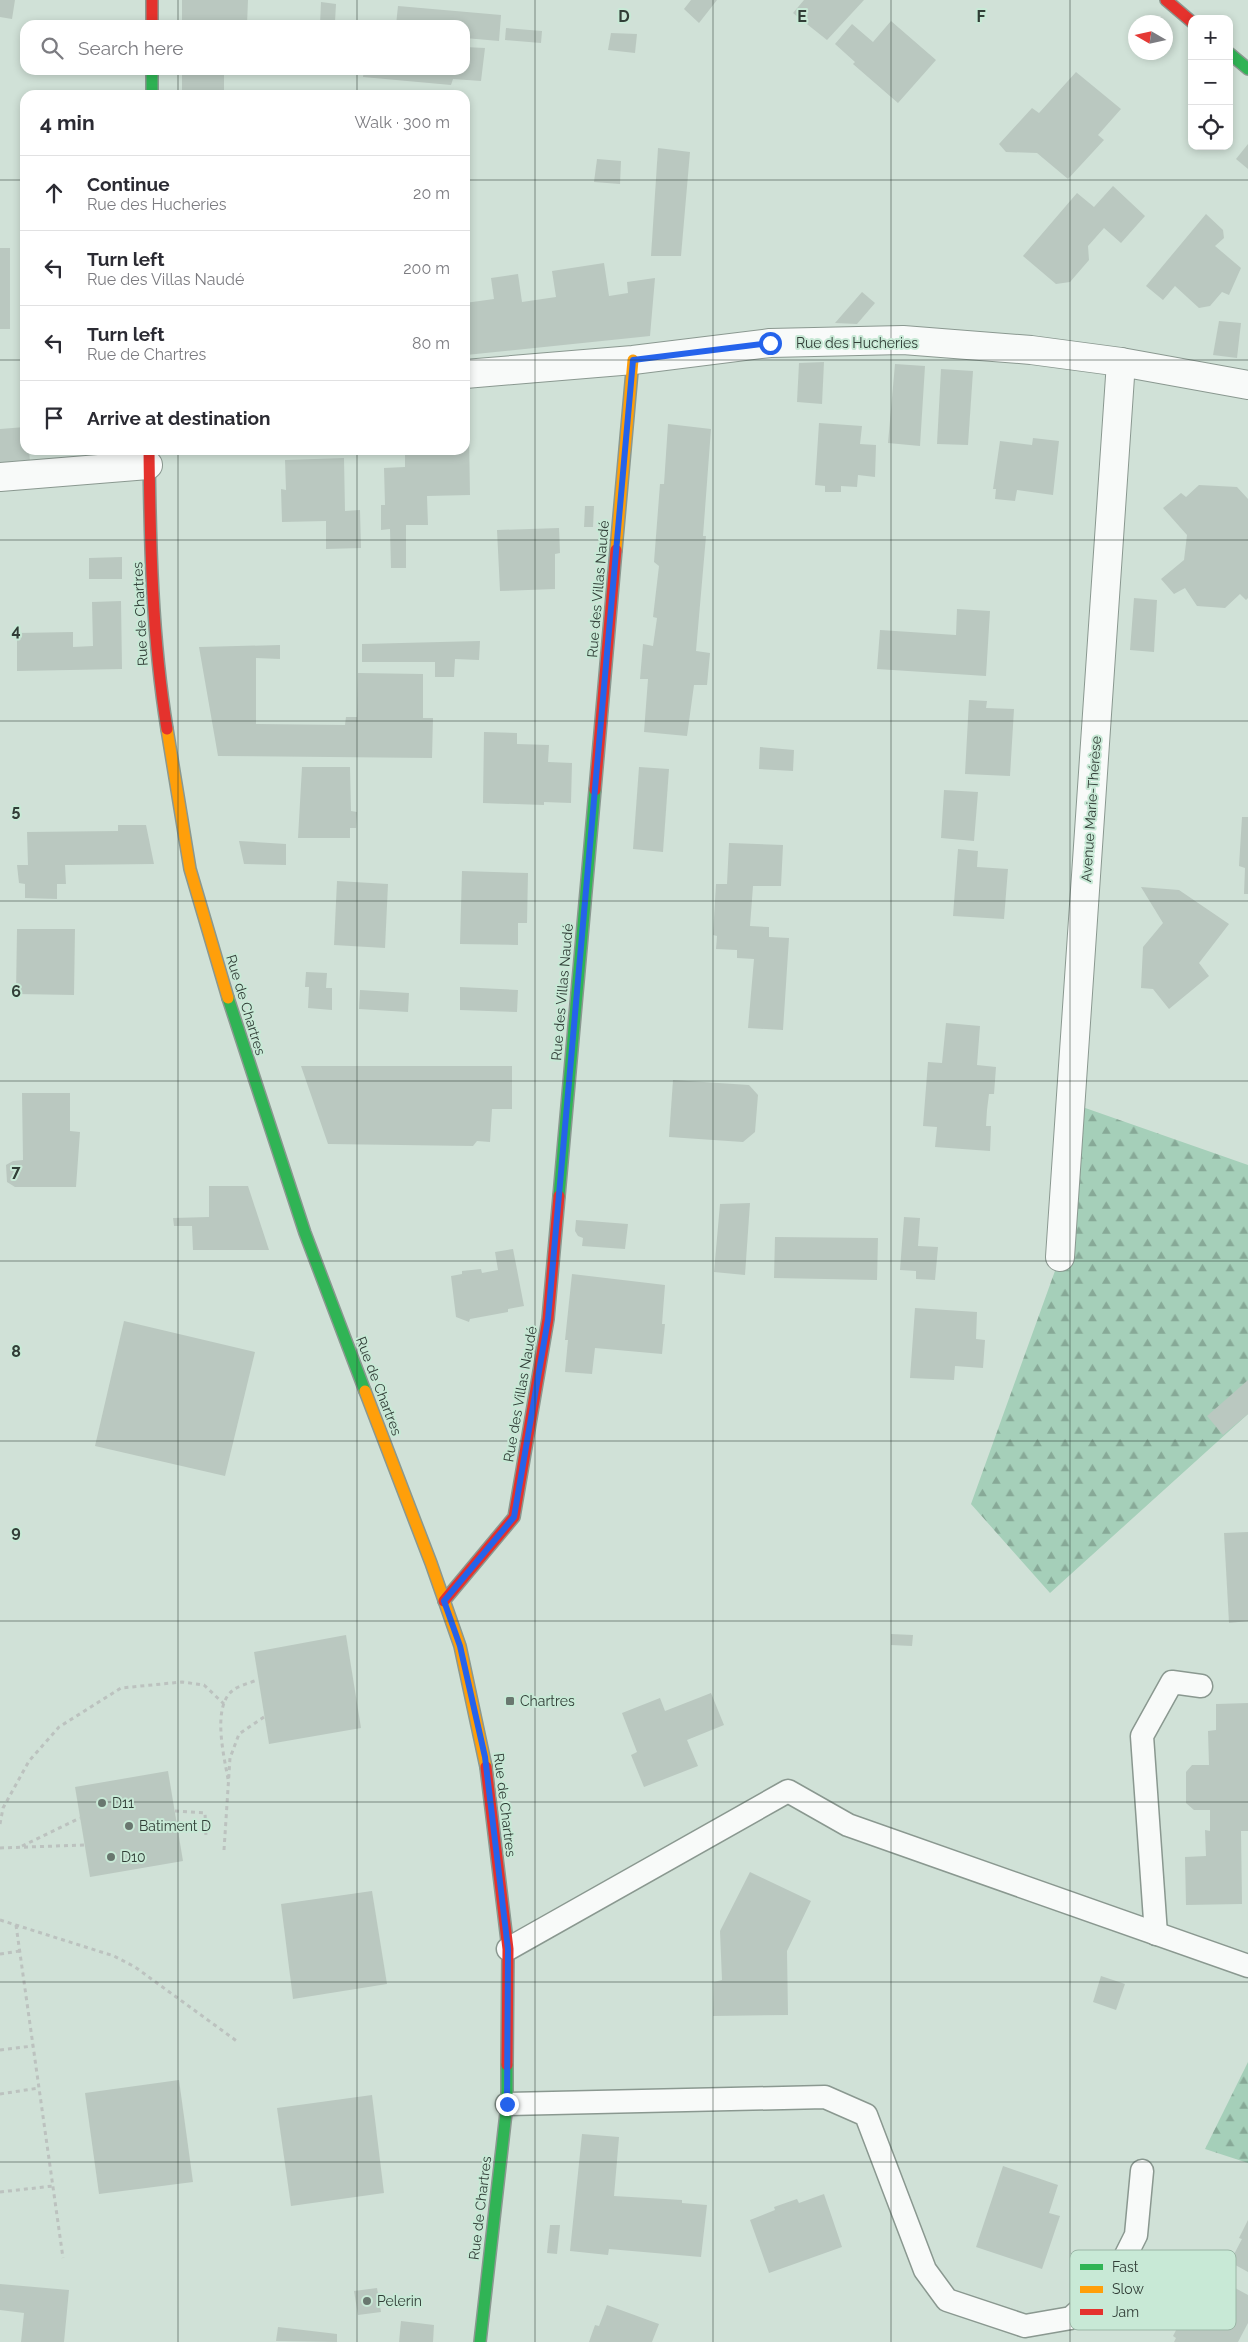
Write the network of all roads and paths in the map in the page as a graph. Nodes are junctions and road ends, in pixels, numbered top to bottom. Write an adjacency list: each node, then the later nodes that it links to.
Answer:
1 (152, 0): 4 (main road)
2 (1166, 0): 3 (main road)
3 (1188, 19)
4 (152, 20)
5 (1233, 57): 6 (main road)
6 (1248, 69)
7 (152, 75): 8 (main road)
8 (152, 90)
9 (633, 360): 10 (street, Rue des Hucheries); 11 (street, Rue des Hucheries); 16 (main road, Rue des Villas Naudé)
10 (1121, 362): 12 (street, Rue des Hucheries); 15 (street, Avenue Marie-Thérèse)
11 (470, 374)
12 (1248, 386)
13 (149, 457): 14 (street); 16 (main road, Rue de Chartres)
14 (0, 477)
15 (1060, 1256)
16 (444, 1601): 35 (main road, Rue de Chartres)
17 (258, 1680): 19 (path)
18 (1201, 1686): 34 (lane)
19 (224, 1704): 21 (path); 23 (path)
20 (264, 1717): 21 (path)
21 (229, 1784): 31 (path)
22 (0, 1802): 23 (path)
23 (3, 1808): 26 (path)
24 (174, 1811): 27 (path)
25 (80, 1818): 29 (path)
26 (0, 1824)
27 (206, 1837)
28 (84, 1845): 29 (path)
29 (19, 1847): 30 (path)
30 (0, 1848)
31 (224, 1850)
32 (0, 1920): 33 (path)
33 (16, 1925): 36 (path); 39 (path)
34 (1156, 1934): 35 (lane); 38 (lane)
35 (508, 1949): 44 (main road, Rue de Chartres)
36 (20, 1951): 37 (path); 40 (path)
37 (0, 1954)
38 (1248, 1966)
39 (238, 2042)
40 (33, 2046): 41 (path); 42 (path)
41 (0, 2050)
42 (39, 2088): 43 (path); 46 (path)
43 (0, 2094)
44 (507, 2104): 50 (lane); 51 (main road, Rue de Chartres)
45 (1142, 2171): 48 (lane)
46 (53, 2186): 47 (path); 49 (path)
47 (0, 2192)
48 (1128, 2250)
49 (63, 2258)
50 (1070, 2318)
51 (480, 2342)

